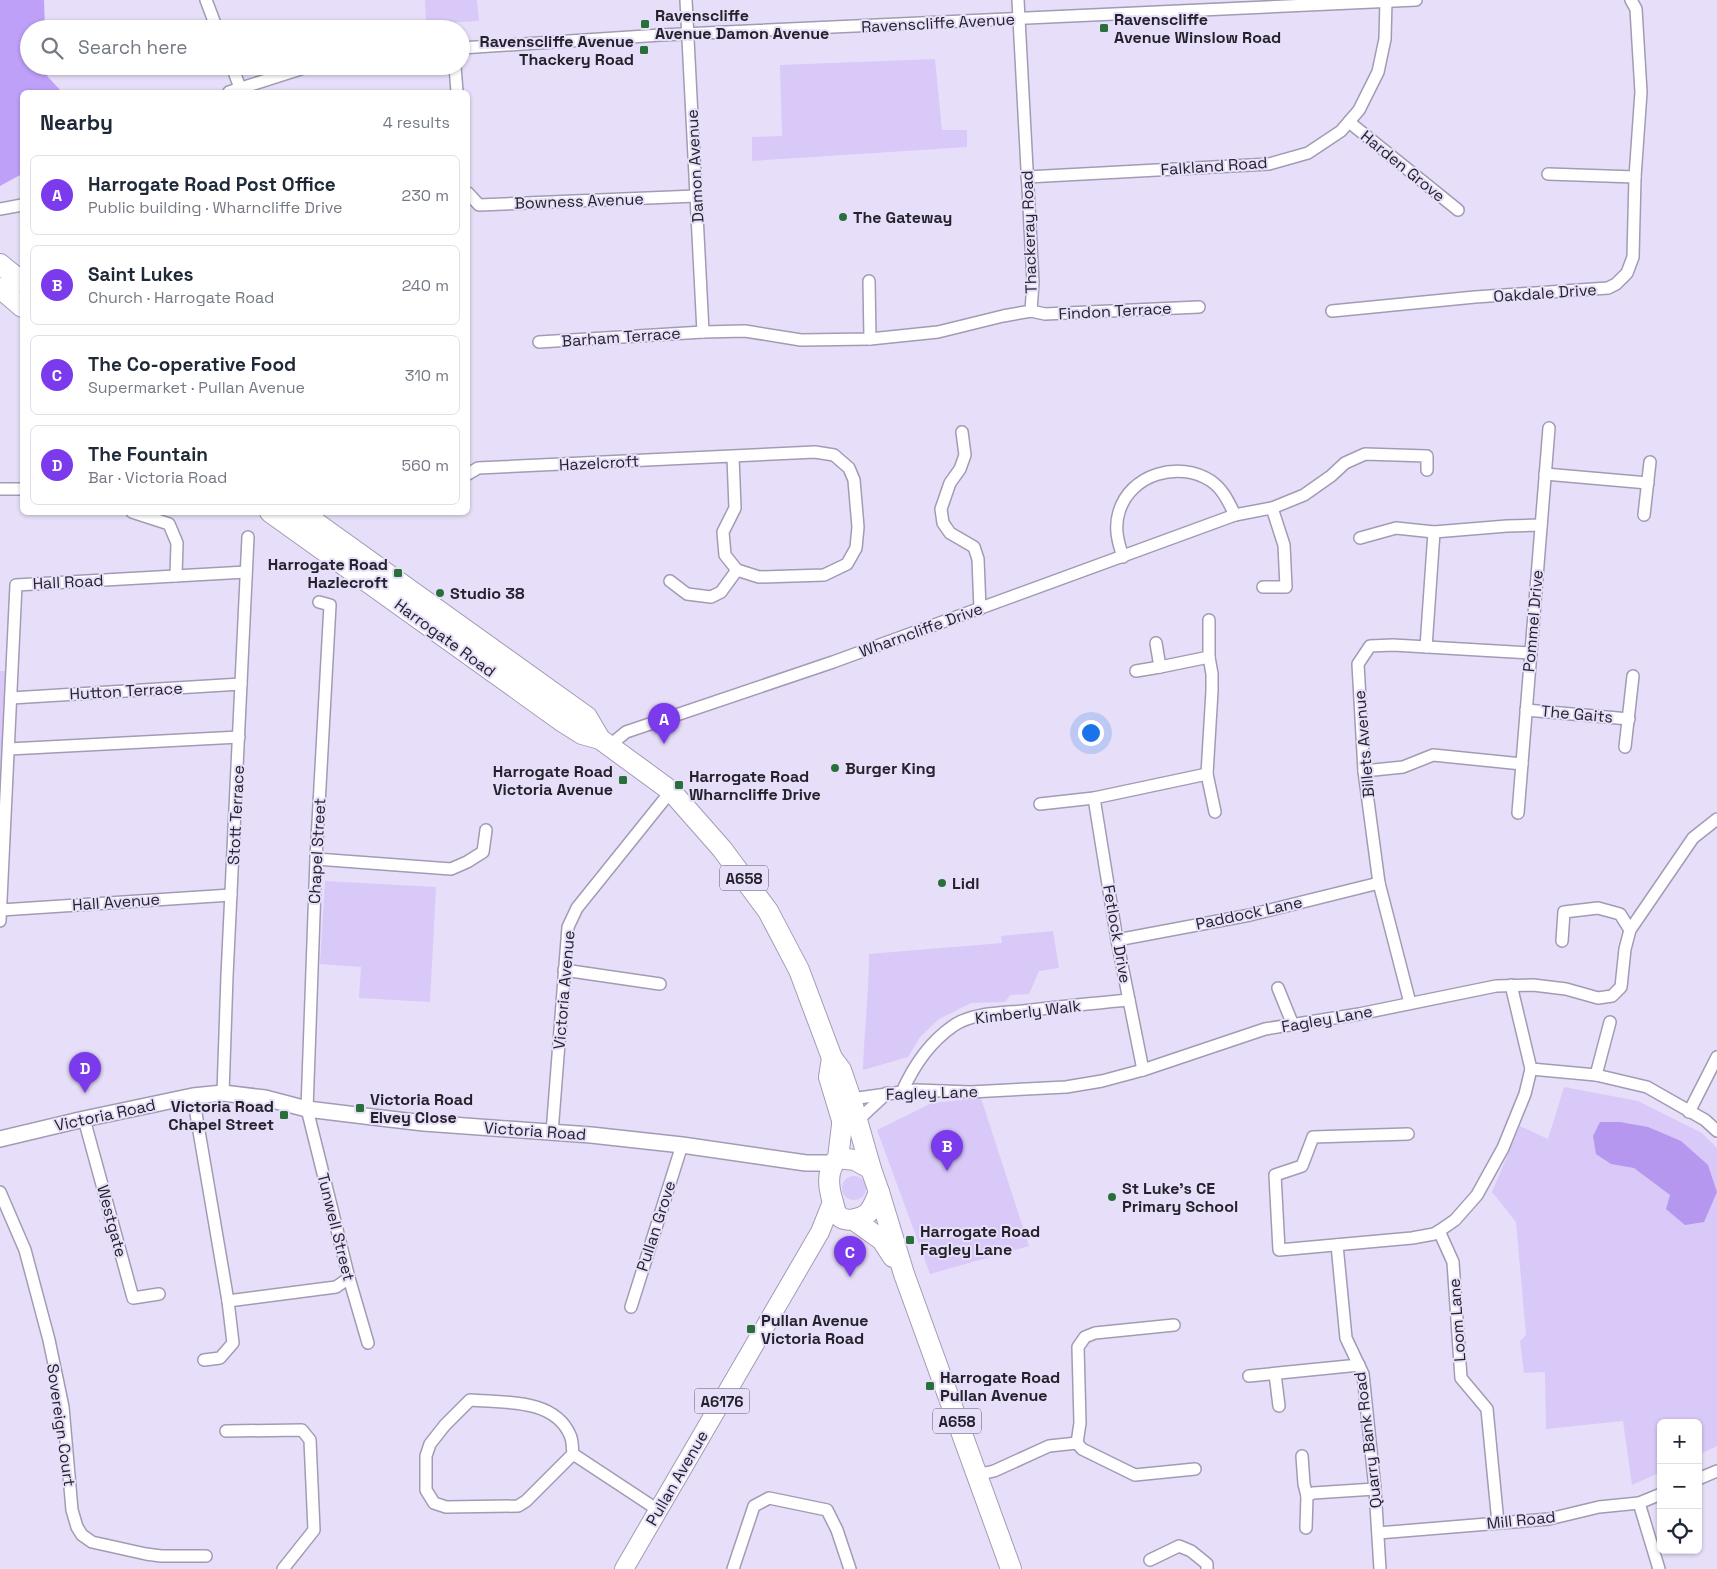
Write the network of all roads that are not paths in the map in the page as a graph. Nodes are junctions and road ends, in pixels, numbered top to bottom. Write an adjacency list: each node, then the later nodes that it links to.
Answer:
1 (206, 0): 8 (street)
2 (686, 0): 9 (street, Damon Avenue)
3 (1018, 0): 7 (street, Thackeray Road)
4 (1416, 0): 6 (street, Ravenscliffe Avenue)
5 (1631, 0): 20 (street, Oakdale Drive)
6 (1386, 1): 7 (street, Ravenscliffe Avenue); 17 (street, Falkland Road)
7 (1019, 19): 9 (street, Ravenscliffe Avenue); 19 (street, Thackeray Road)
8 (214, 20)
9 (688, 34): 10 (street, Ravenscliffe Avenue); 22 (street, Damon Avenue)
10 (470, 47)
11 (235, 75): 14 (street)
12 (281, 75): 14 (street)
13 (456, 75): 16 (street)
14 (240, 88): 15 (street)
15 (234, 90)
16 (457, 90)
17 (1349, 122): 19 (street, Falkland Road); 25 (street, Harden Grove)
18 (1548, 174): 20 (street)
19 (1027, 177): 33 (street, Thackeray Road)
20 (1635, 177): 32 (street, Oakdale Drive)
21 (470, 195): 22 (street, Bowness Avenue)
22 (696, 196): 34 (street, Damon Avenue)
23 (20, 205): 24 (street)
24 (0, 209)
25 (1458, 210)
26 (0, 264): 27 (highway)
27 (20, 280)
28 (868, 281): 35 (street)
29 (0, 288): 30 (highway)
30 (20, 305)
31 (1199, 307): 33 (street, Findon Terrace)
32 (1332, 310)
33 (1032, 311): 35 (street, Thackeray Road)
34 (703, 332): 35 (street, Thackeray Road); 36 (street, Barham Terrace)
35 (870, 339)
36 (539, 342)
37 (1549, 428): 43 (street, Pommel Drive)
38 (962, 432): 64 (street)
39 (733, 457): 42 (street, Hazelcroft); 58 (street); 58 (street, Hazelcroft)
40 (1650, 462): 44 (street)
41 (1427, 470): 47 (street, Wharncliffe Drive)
42 (470, 473)
43 (1545, 474): 44 (street); 53 (street, Pommel Drive)
44 (1648, 483): 52 (street)
45 (0, 489): 46 (street)
46 (20, 489)
47 (1272, 508): 51 (street, Wharncliffe Drive); 62 (street)
48 (141, 515): 60 (street)
49 (274, 515): 78 (highway, Harrogate Road / A658)
50 (305, 515): 78 (highway, Harrogate Road / A658)
51 (1235, 515): 57 (street, Wharncliffe Drive); 57 (street)
52 (1644, 515)
53 (1541, 525): 54 (street); 68 (street, Pommel Drive)
54 (1434, 532): 56 (street); 67 (street)
55 (248, 537): 59 (street, Stott Terrace)
56 (1360, 538)
57 (1123, 557): 64 (street, Wharncliffe Drive)
58 (737, 570): 61 (street)
59 (246, 572): 60 (street, Hall Road); 73 (street, Stott Terrace)
60 (176, 576): 74 (street, Hall Road)
61 (670, 581)
62 (1264, 587)
63 (319, 602): 91 (street, Chapel Street)
64 (980, 609): 78 (street, Wharncliffe Drive)
65 (1209, 620): 69 (street)
66 (1156, 643): 70 (street)
67 (1426, 647): 68 (street, Billets Avenue); 82 (street, Billets Avenue)
68 (1530, 653): 75 (street, Pommel Drive)
69 (1209, 657): 70 (street); 83 (street)
70 (1160, 666): 71 (street)
71 (1136, 671)
72 (1633, 676): 76 (street)
73 (241, 684): 74 (street, Hutton Terrace); 77 (street, Stott Terrace)
74 (11, 698): 80 (street, Hall Road)
75 (1526, 710): 76 (street, The Gaits); 81 (street, Pommel Drive)
76 (1629, 719): 79 (street)
77 (239, 736): 80 (street); 93 (street, Stott Terrace)
78 (605, 743): 84 (highway, Harrogate Road / A658)
79 (1625, 747)
80 (9, 748): 94 (street, Hall Road)
81 (1522, 764): 82 (street); 88 (street, Pommel Drive)
82 (1364, 771): 92 (street, Billets Avenue)
83 (1207, 774): 85 (street); 87 (street)
84 (671, 791): 98 (street, Victoria Avenue); 114 (highway, Harrogate Road / A658)
85 (1094, 798): 86 (street); 96 (street, Fetlock Drive)
86 (1040, 804)
87 (1215, 812)
88 (1518, 813)
89 (1717, 819): 95 (street, Fagley Lane)
90 (486, 830): 91 (street)
91 (316, 860): 115 (street, Chapel Street)
92 (1379, 883): 96 (street, Paddock Lane); 103 (street, Billets Avenue)
93 (231, 895): 94 (street, Hall Avenue); 111 (street, Stott Terrace)
94 (0, 916)
95 (1630, 930): 97 (street); 100 (street, Fagley Lane)
96 (1117, 940): 102 (street, Fetlock Drive)
97 (1562, 941)
98 (564, 970): 99 (street); 120 (street, Victoria Avenue)
99 (660, 984)
100 (1511, 986): 103 (street, Fagley Lane); 107 (street)
101 (1278, 988): 105 (street)
102 (1130, 1000): 108 (street, Fetlock Drive); 110 (street, Kimberly Walk)
103 (1410, 1003): 105 (street, Fagley Lane)
104 (1610, 1022): 109 (street)
105 (1293, 1025): 108 (street, Fagley Lane)
106 (1716, 1058): 116 (street)
107 (1531, 1068): 109 (street); 130 (street)
108 (1143, 1070): 110 (street, Fagley Lane)
109 (1596, 1075): 116 (street)
110 (902, 1092): 112 (street, Fagley Lane)
111 (224, 1093): 113 (street, Victoria Road); 115 (street, Victoria Road)
112 (887, 1093): 114 (street, Fagley Lane); 118 (street)
113 (193, 1096): 117 (street, Victoria Road); 135 (street)
114 (844, 1105): 118 (highway, Harrogate Road / A658); 124 (highway, Harrogate Road / A658)
115 (307, 1109): 120 (street, Victoria Road); 133 (street, Tunwell Street)
116 (1689, 1112): 119 (street)
117 (84, 1119): 122 (street, Victoria Road); 134 (street, Westgate)
118 (856, 1122): 126 (highway, Harrogate Road / A658)
119 (1717, 1131)
120 (552, 1133): 123 (street, Victoria Road)
121 (1408, 1134): 131 (street)
122 (0, 1139)
123 (682, 1145): 125 (street, Victoria Road); 136 (street, Pullan Grove)
124 (836, 1161): 125 (street, Victoria Road); 126 (highway); 129 (highway, Harrogate Road)
125 (806, 1163): 129 (street)
126 (870, 1169): 128 (highway, Harrogate Road)
127 (0, 1192): 160 (street, Sovereign Court)
128 (878, 1192): 129 (highway); 132 (highway, A658)
129 (838, 1206): 132 (highway, A658); 156 (main road, Pullan Avenue / A6176)
130 (1439, 1231): 131 (street); 157 (street, Loom Lane)
131 (1337, 1245): 140 (street, Quarry Bank Road)
132 (904, 1274): 150 (highway, A658)
133 (348, 1278): 135 (street); 138 (street, Tunwell Street)
134 (159, 1294)
135 (228, 1301): 139 (street)
136 (631, 1307)
137 (1174, 1325): 145 (street)
138 (368, 1343)
139 (204, 1360)
140 (1359, 1365): 141 (street); 152 (street, Quarry Bank Road)
141 (1276, 1374): 142 (street); 143 (street)
142 (1249, 1376)
143 (1279, 1406)
144 (226, 1431): 162 (street)
145 (1077, 1443): 148 (street); 150 (street)
146 (573, 1454): 146 (street); 156 (street)
147 (1302, 1456): 153 (street)
148 (1195, 1469)
149 (1717, 1472): 151 (street)
150 (976, 1475): 166 (highway, A658)
151 (1702, 1478)
152 (1375, 1489): 153 (street); 159 (street, Quarry Bank Road)
153 (1307, 1496): 158 (street)
154 (1657, 1496): 155 (street, Mill Road)
155 (1639, 1503): 157 (street, Mill Road); 169 (street)
156 (658, 1510): 163 (main road, Pullan Avenue / A6176)
157 (1498, 1523): 159 (street, Mill Road)
158 (1306, 1528)
159 (1378, 1533): 168 (street, Quarry Bank Road)
160 (206, 1556)
161 (1150, 1560): 167 (street)
162 (283, 1569)
163 (624, 1569)
164 (732, 1569): 165 (street)
165 (850, 1569)
166 (1011, 1569)
167 (1207, 1569)
168 (1380, 1569)
169 (1660, 1569)

